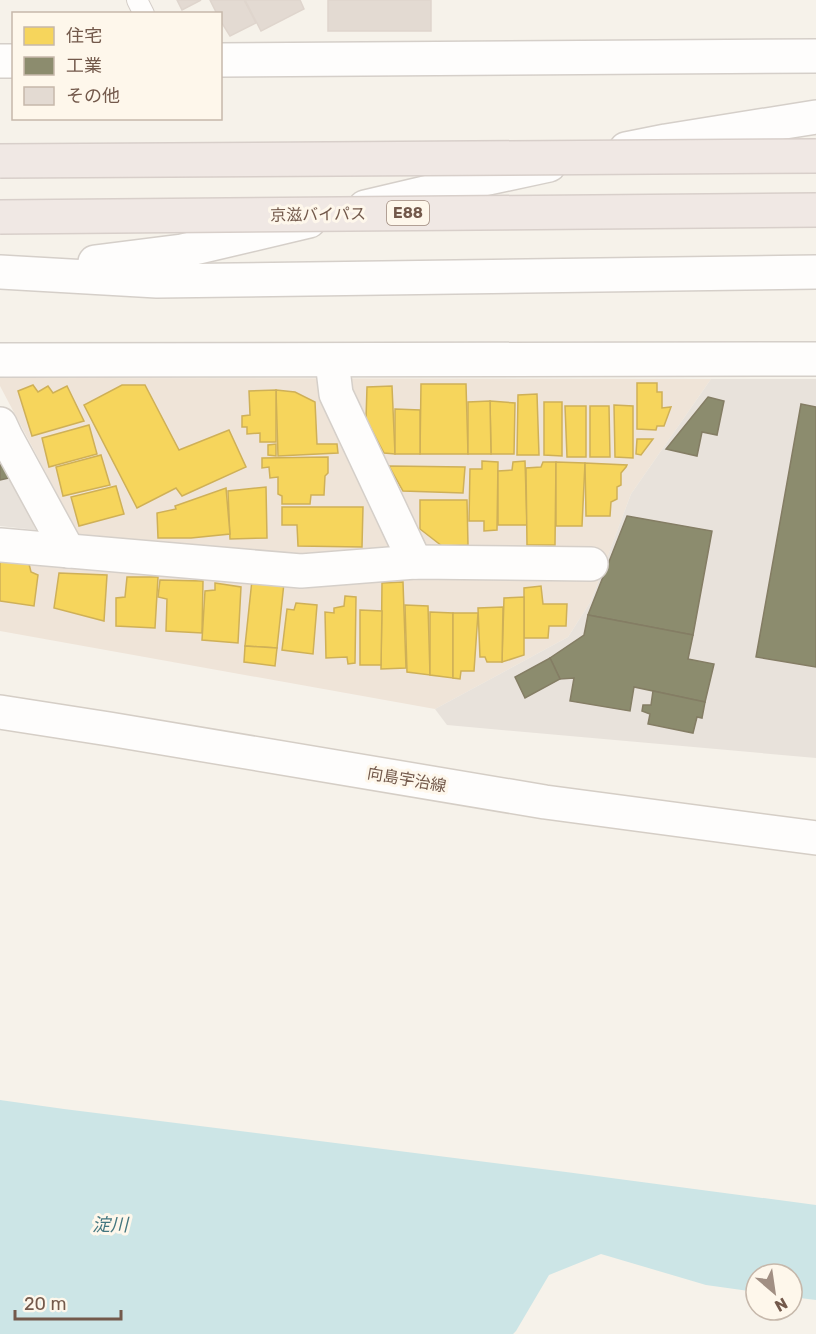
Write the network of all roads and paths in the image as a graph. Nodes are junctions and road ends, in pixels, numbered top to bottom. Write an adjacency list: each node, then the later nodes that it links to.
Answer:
1 (816, 56): 2 (street)
2 (222, 60)
3 (816, 117): 8 (street)
4 (816, 156): 5 (highway, bridge)
5 (0, 161)
6 (816, 210): 7 (highway, 京滋バイパス / E88, bridge)
7 (0, 217)
8 (9, 272): 9 (street)
9 (816, 272)
10 (816, 359): 12 (street)
11 (0, 360): 12 (street)
12 (332, 361): 16 (street)
13 (0, 424): 15 (street)
14 (0, 545): 15 (street)
15 (68, 551): 16 (street)
16 (415, 562): 17 (street)
17 (591, 564)
18 (0, 712): 19 (street, 向島宇治線)
19 (816, 838)

